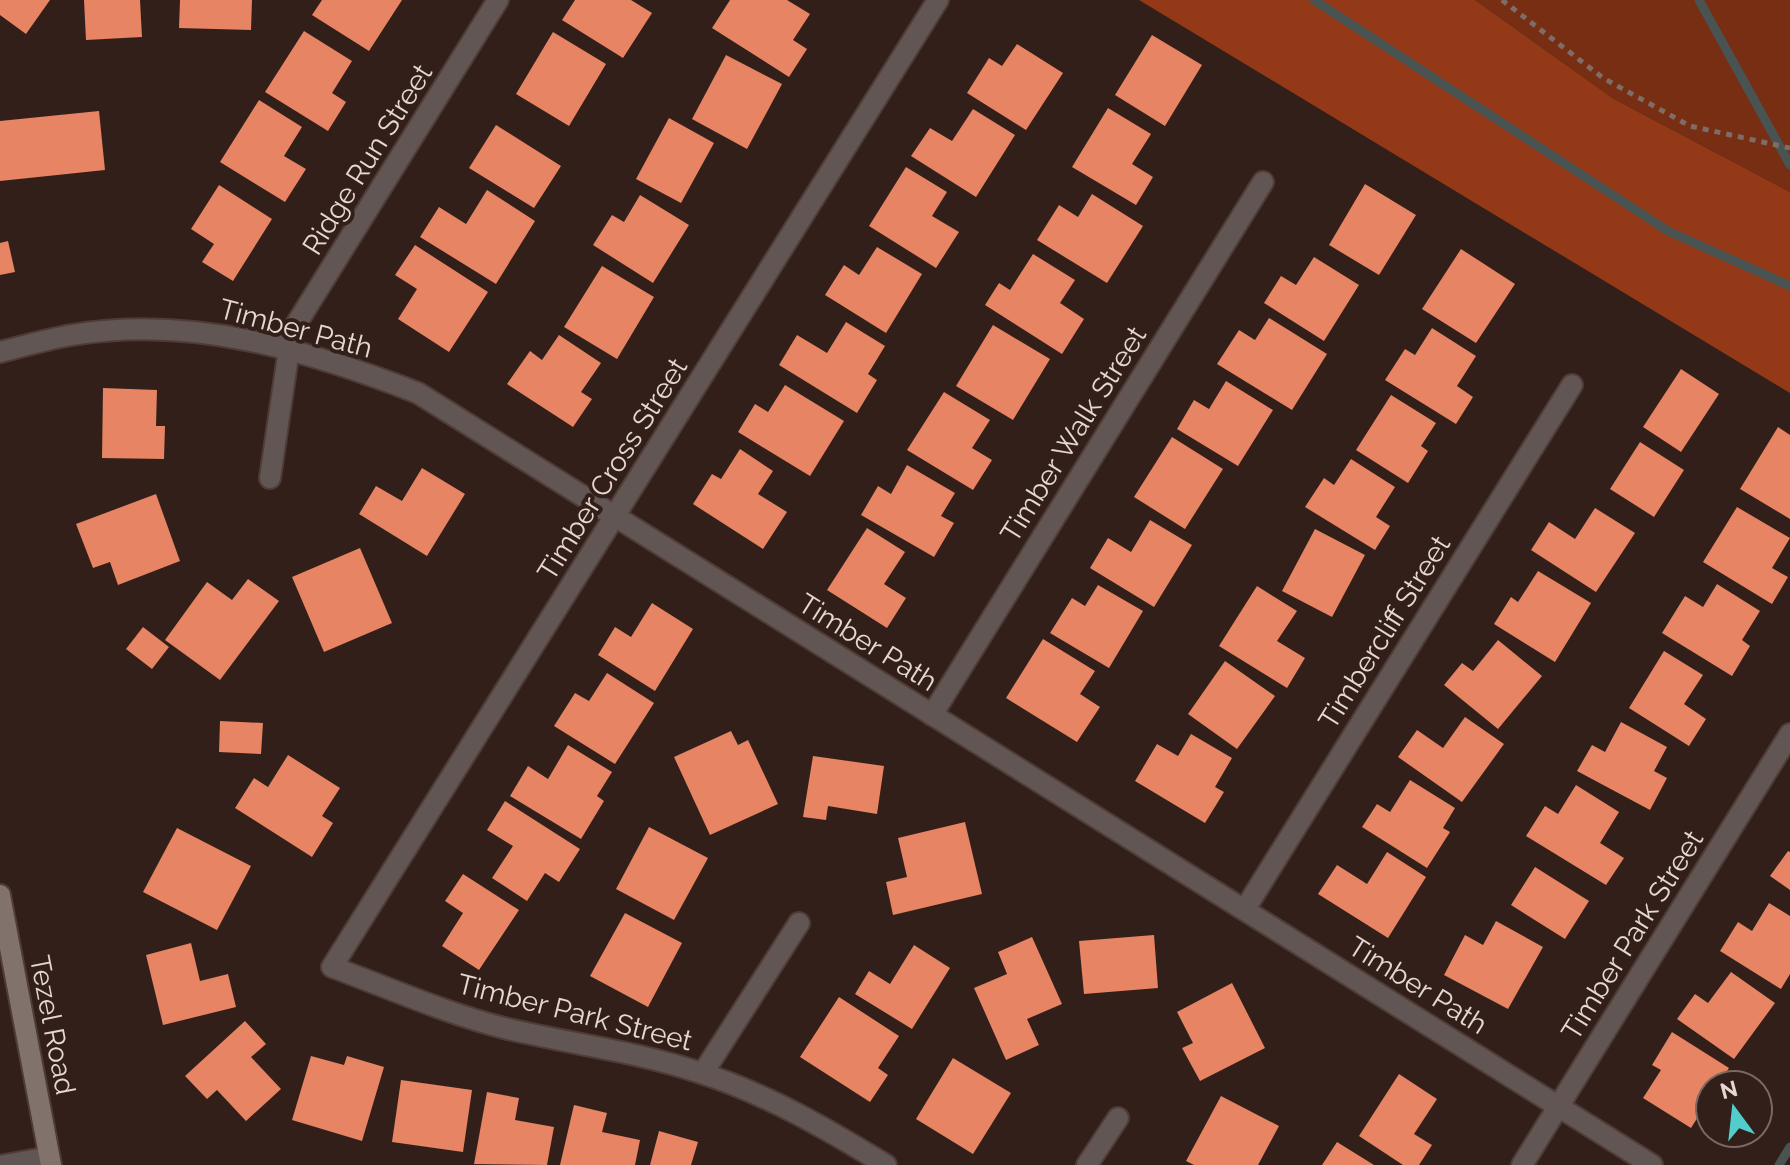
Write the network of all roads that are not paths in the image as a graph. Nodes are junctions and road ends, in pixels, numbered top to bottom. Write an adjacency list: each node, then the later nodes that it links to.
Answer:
1 (498, 0): 4 (street, Ridge Run Street)
2 (938, 0): 8 (street, Timber Cross Street)
3 (1263, 182): 9 (street, Timber Walk Street)
4 (286, 348): 5 (street, Timber Path); 7 (street); 8 (street, Timber Path)
5 (0, 352)
6 (1572, 385): 12 (street, Timbercliff Street)
7 (270, 478)
8 (615, 516): 9 (street, Timber Path); 14 (street, Timber Cross Street)
9 (932, 715): 12 (street, Timber Path)
10 (1790, 734): 16 (street, Timber Park Street)
11 (1, 908): 18 (main road, Tezel Road)
12 (1245, 909): 16 (street, Timber Path)
13 (799, 923): 15 (street)
14 (332, 967): 15 (street, Timber Park Street)
15 (703, 1073): 20 (street, Timber Park Street)
16 (1559, 1106): 22 (street, Timber Park Street); 23 (street, Timber Path)
17 (1118, 1118): 21 (street)
18 (50, 1160): 19 (lane)
19 (0, 1164)
20 (886, 1165)
21 (1087, 1165)
22 (1522, 1165)
23 (1652, 1165)

